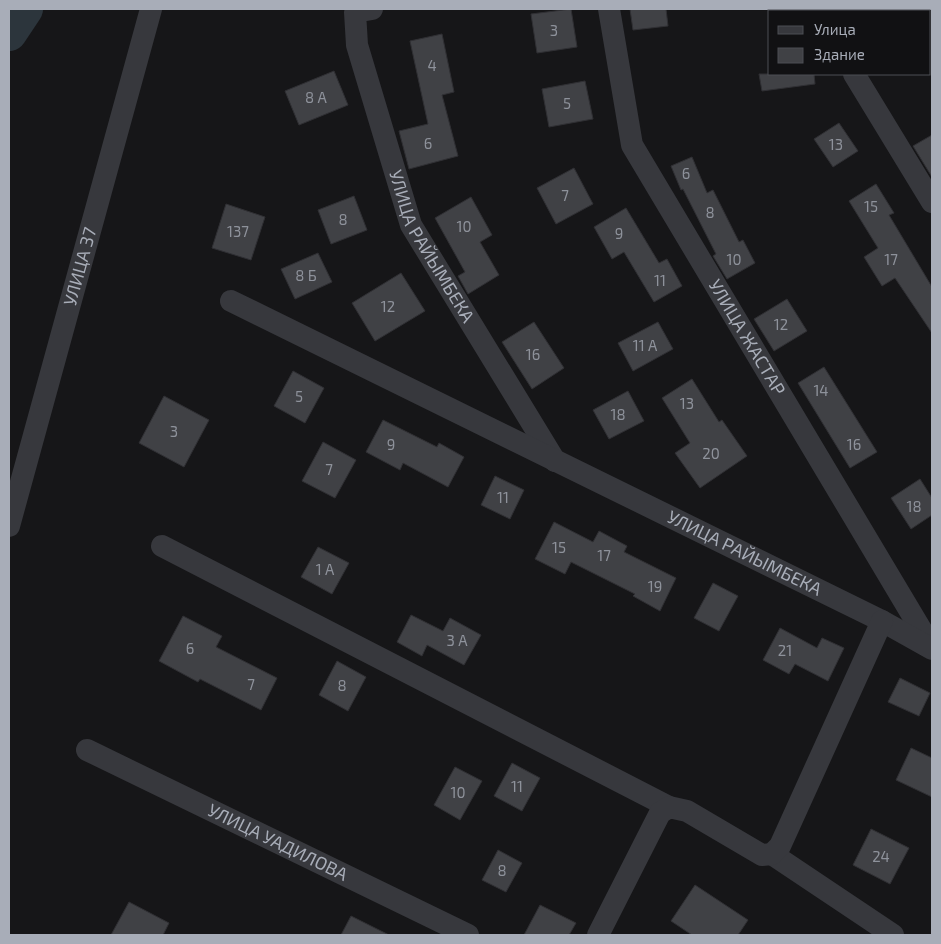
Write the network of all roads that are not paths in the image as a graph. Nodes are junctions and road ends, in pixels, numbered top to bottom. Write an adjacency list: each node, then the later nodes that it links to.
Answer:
1 (151, 9): 8 (street, УЛИЦА 37)
2 (609, 9): 11 (street, УЛИЦА ЖАСТАР)
3 (364, 10): 7 (street, УЛИЦА РАЙЫМБЕКА)
4 (855, 75): 5 (street)
5 (932, 202)
6 (231, 301): 7 (street, УЛИЦА РАЙЫМБЕКА)
7 (555, 461): 10 (street, УЛИЦА РАЙЫМБЕКА)
8 (9, 526)
9 (162, 546): 13 (street)
10 (882, 621): 11 (street, УЛИЦА РАЙЫМБЕКА); 14 (street)
11 (932, 649)
12 (87, 750): 15 (street, УЛИЦА УАДИЛОВА)
13 (669, 807): 14 (street); 16 (street)
14 (772, 854): 17 (street)
15 (468, 935)
16 (598, 935)
17 (893, 935)

